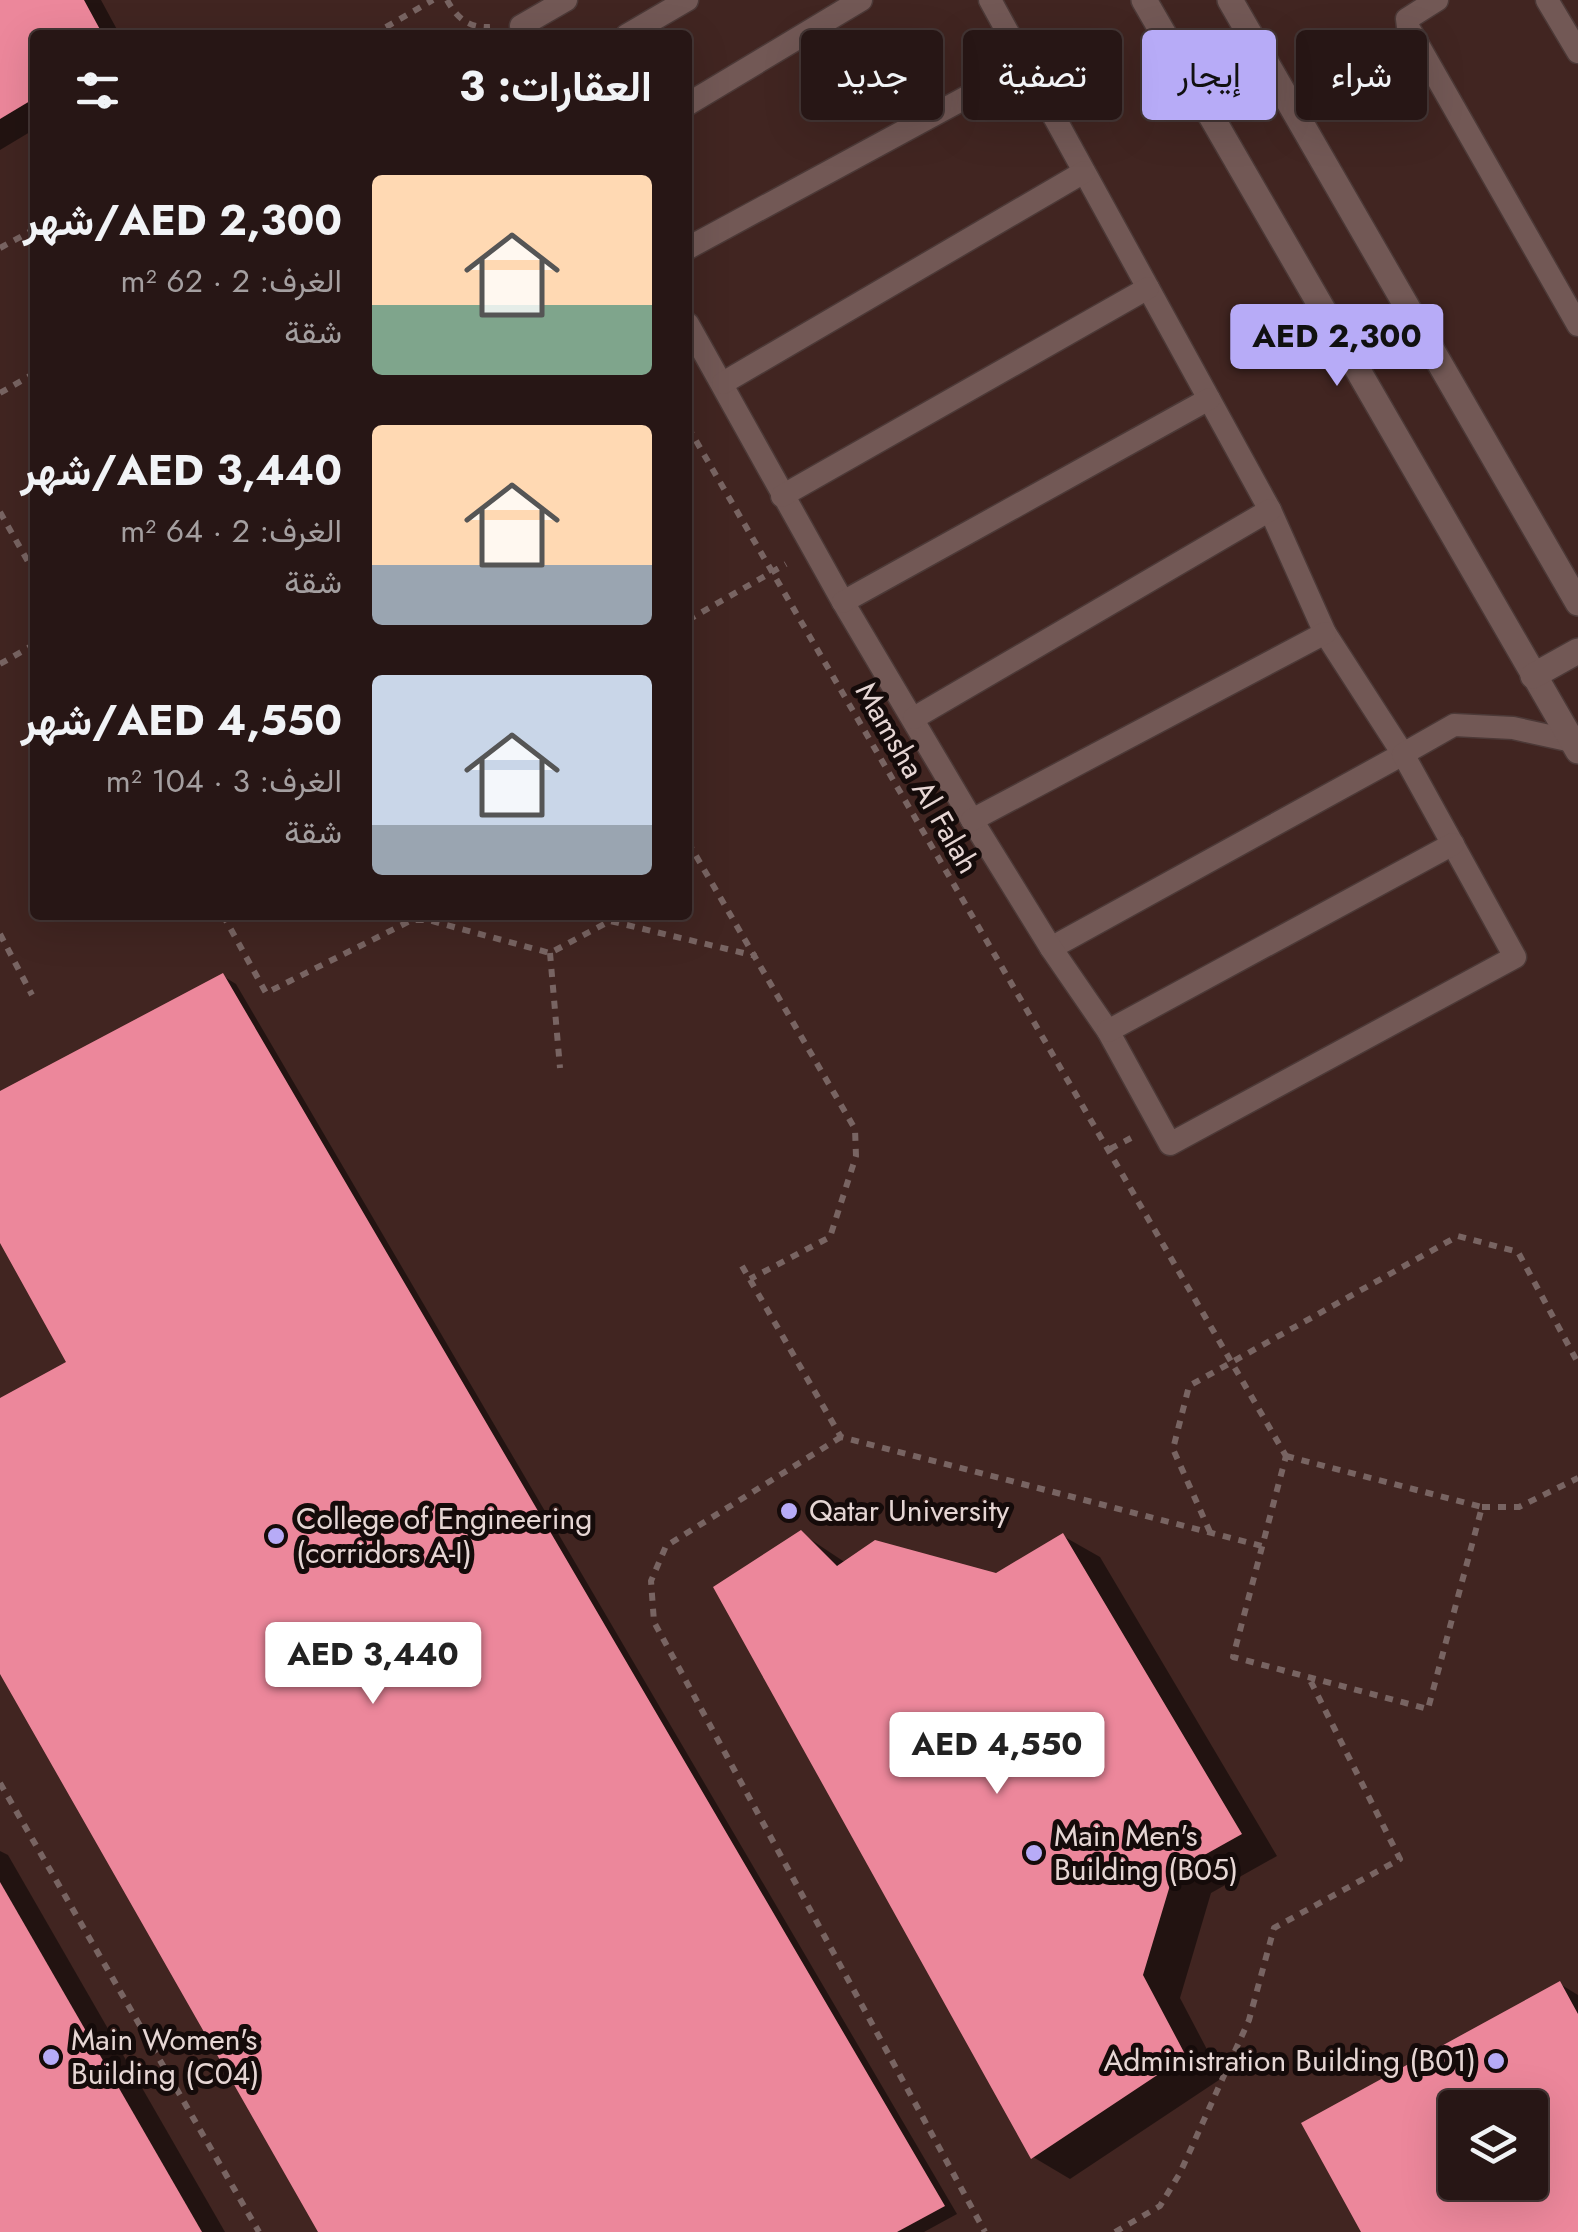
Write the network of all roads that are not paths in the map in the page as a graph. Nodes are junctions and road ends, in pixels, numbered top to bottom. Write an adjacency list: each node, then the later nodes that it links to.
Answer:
1 (566, 0): 9 (lane)
2 (687, 0): 10 (lane)
3 (862, 0): 14 (lane)
4 (990, 0): 11 (lane)
5 (1144, 0): 29 (street)
6 (1230, 0): 26 (street)
7 (1438, 0): 19 (lane)
8 (1547, 0): 12 (lane)
9 (524, 30)
10 (636, 30)
11 (1007, 30)
12 (1578, 52)
13 (963, 99): 17 (lane)
14 (692, 102)
15 (1056, 120): 16 (lane)
16 (1084, 172): 18 (lane); 21 (lane)
17 (692, 246)
18 (1148, 288): 22 (lane); 23 (lane)
19 (1578, 325)
20 (692, 331): 21 (lane)
21 (723, 383): 23 (lane)
22 (1209, 399): 24 (lane); 25 (lane)
23 (782, 496): 25 (lane)
24 (1270, 510): 27 (lane); 30 (lane)
25 (844, 602): 30 (lane)
26 (1578, 603)
27 (1325, 633): 32 (lane); 33 (lane)
28 (1578, 652): 29 (street)
29 (1533, 676): 31 (street)
30 (914, 718): 33 (lane)
31 (1575, 746): 32 (lane)
32 (1403, 754): 34 (lane); 35 (lane)
33 (972, 820): 35 (lane)
34 (1453, 844): 36 (lane); 36 (lane)
35 (1051, 948): 36 (lane)
36 (1108, 1031)

